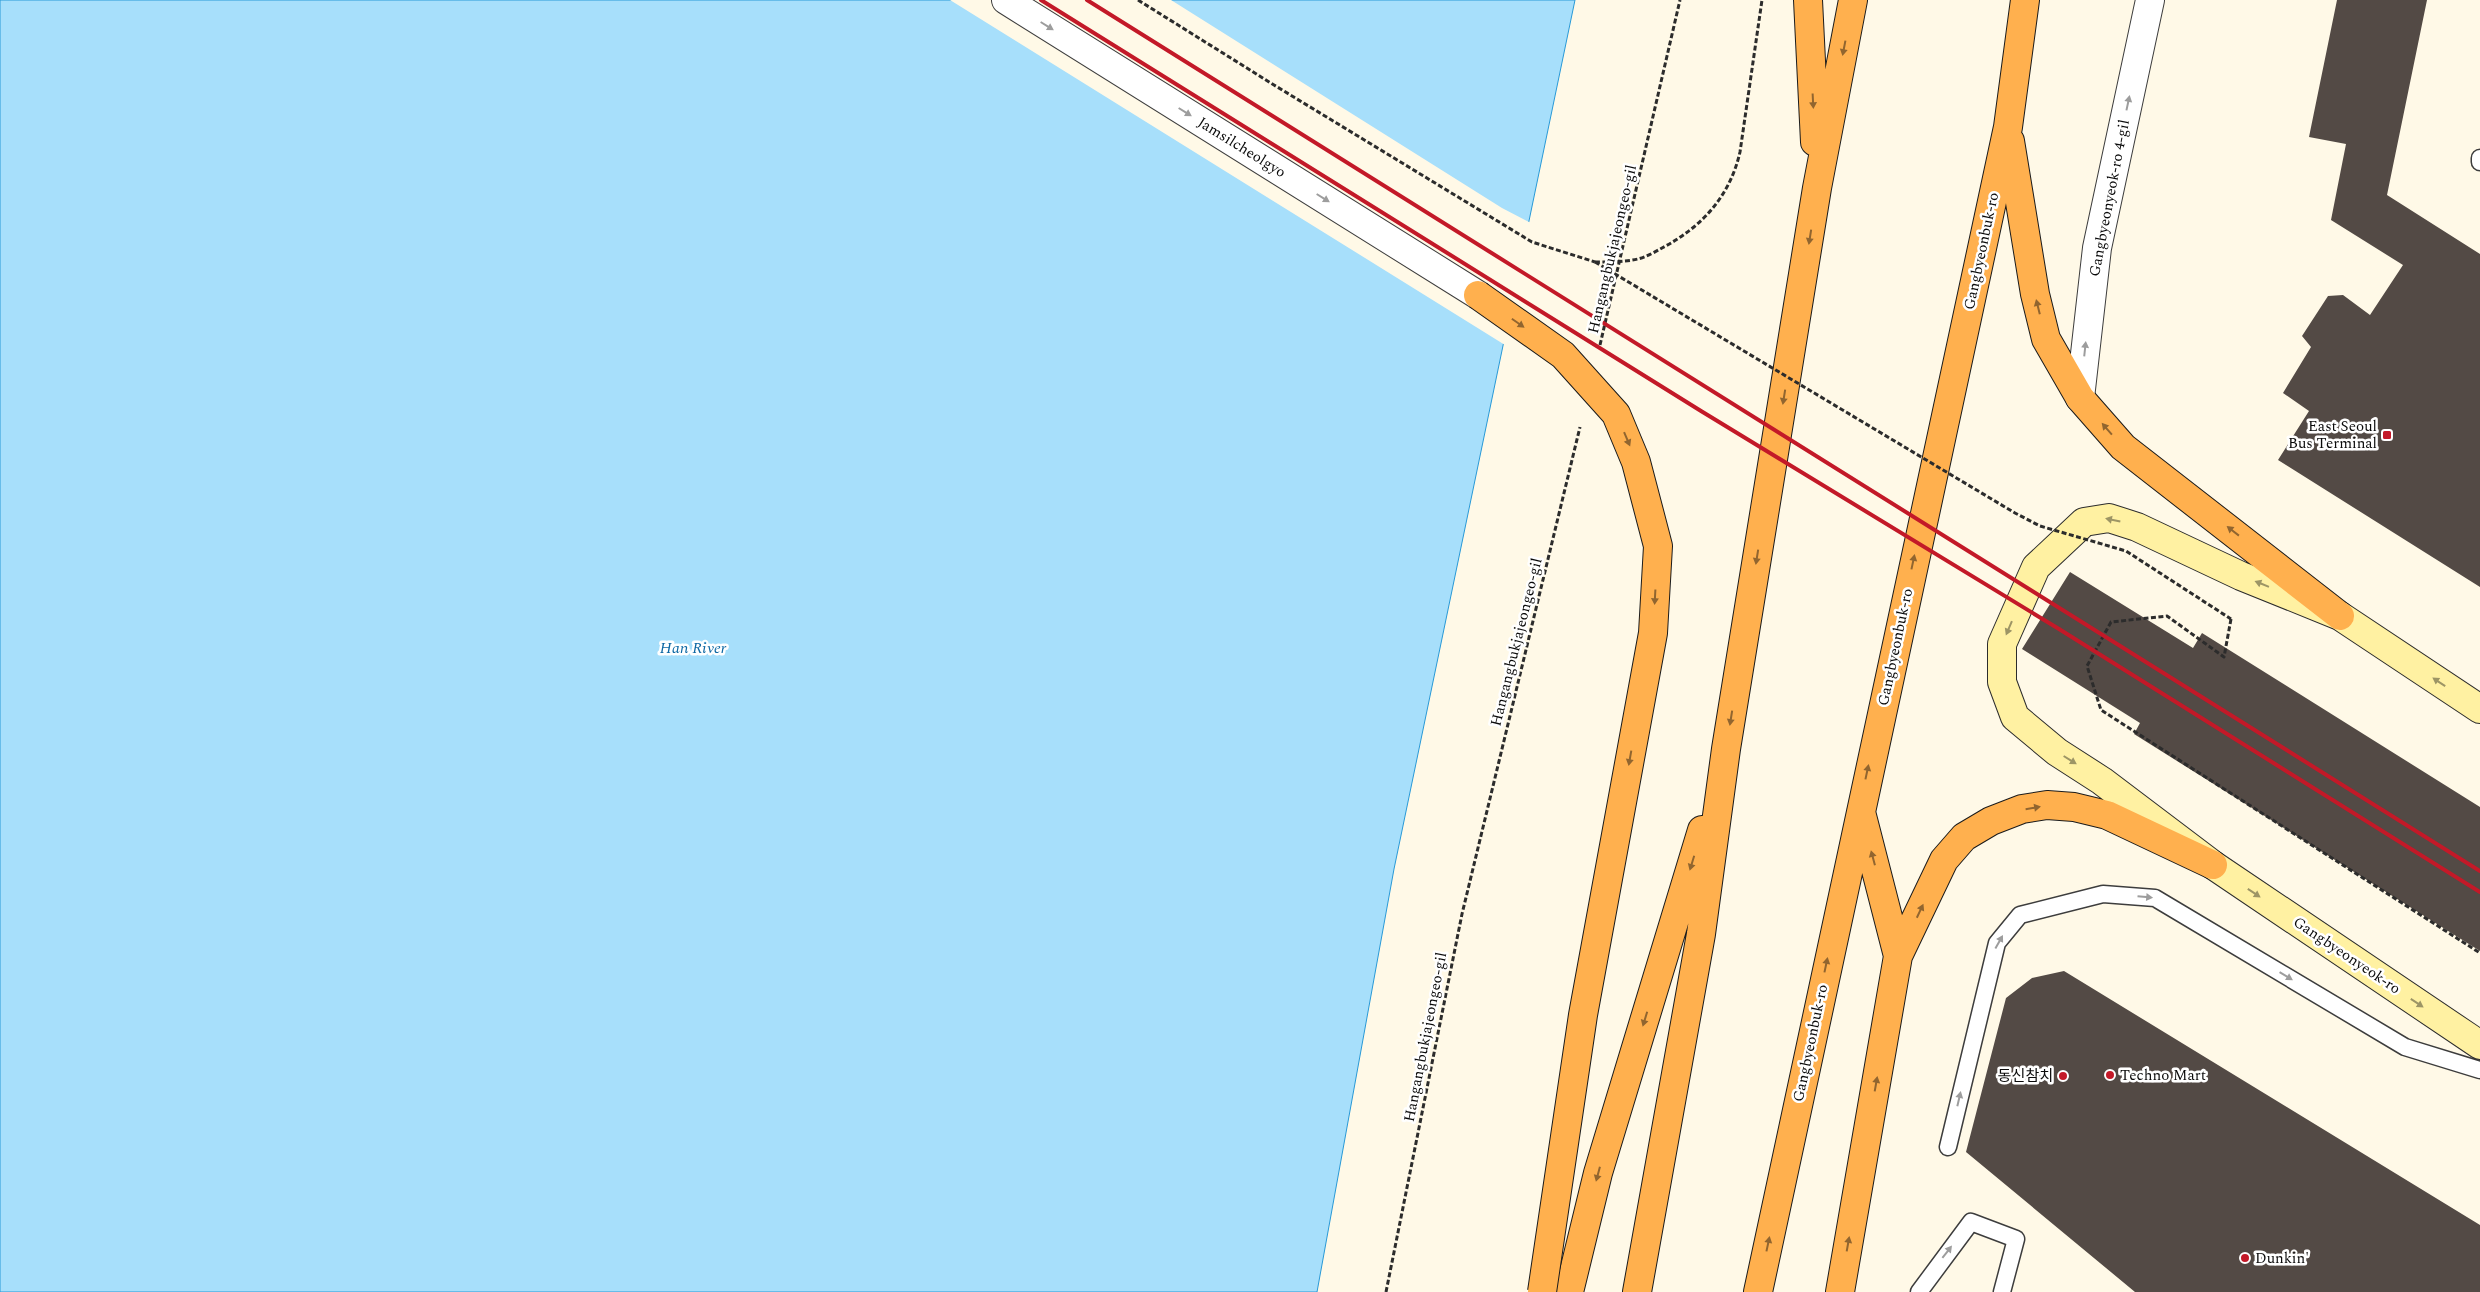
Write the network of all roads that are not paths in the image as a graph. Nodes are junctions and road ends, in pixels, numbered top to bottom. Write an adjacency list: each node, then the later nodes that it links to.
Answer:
1 (1006, 0): 10 (street, Jamsilcheolgyo, one-way to 10)
2 (1808, 0): 9 (highway, one-way to 9)
3 (1852, 0): 9 (highway, one-way to 9)
4 (2025, 0): 6 (highway, Gangbyeonbuk-ro)
5 (2150, 0): 11 (street, Gangbyeonyeok-ro 4-gil, one-way to 5)
6 (2008, 127): 11 (highway, one-way to 6); 15 (highway, Gangbyeonbuk-ro, one-way to 6)
7 (2480, 158): 8 (lane)
8 (2480, 162)
9 (1818, 188): 14 (highway, one-way to 14)
10 (1478, 295): 21 (highway, one-way to 21, bridge)
11 (2080, 398): 12 (highway, one-way to 11)
12 (2340, 616): 13 (main road, one-way to 12); 16 (main road, Gangbyeonyeok-ro, one-way to 16)
13 (2480, 709)
14 (1726, 750): 22 (highway, one-way to 22); 23 (highway)
15 (1860, 807): 17 (highway, one-way to 15); 24 (highway, Gangbyeonbuk-ro, one-way to 15)
16 (2213, 866): 17 (highway, one-way to 16); 18 (main road, Gangbyeonyeok-ro, one-way to 18)
17 (1898, 956): 25 (highway, one-way to 17)
18 (2480, 1045)
19 (2480, 1070): 20 (lane, one-way to 19)
20 (1948, 1147)
21 (1542, 1292)
22 (1569, 1292)
23 (1637, 1292)
24 (1758, 1292)
25 (1840, 1292)
26 (1919, 1292): 27 (lane, one-way to 27)
27 (2002, 1292)

